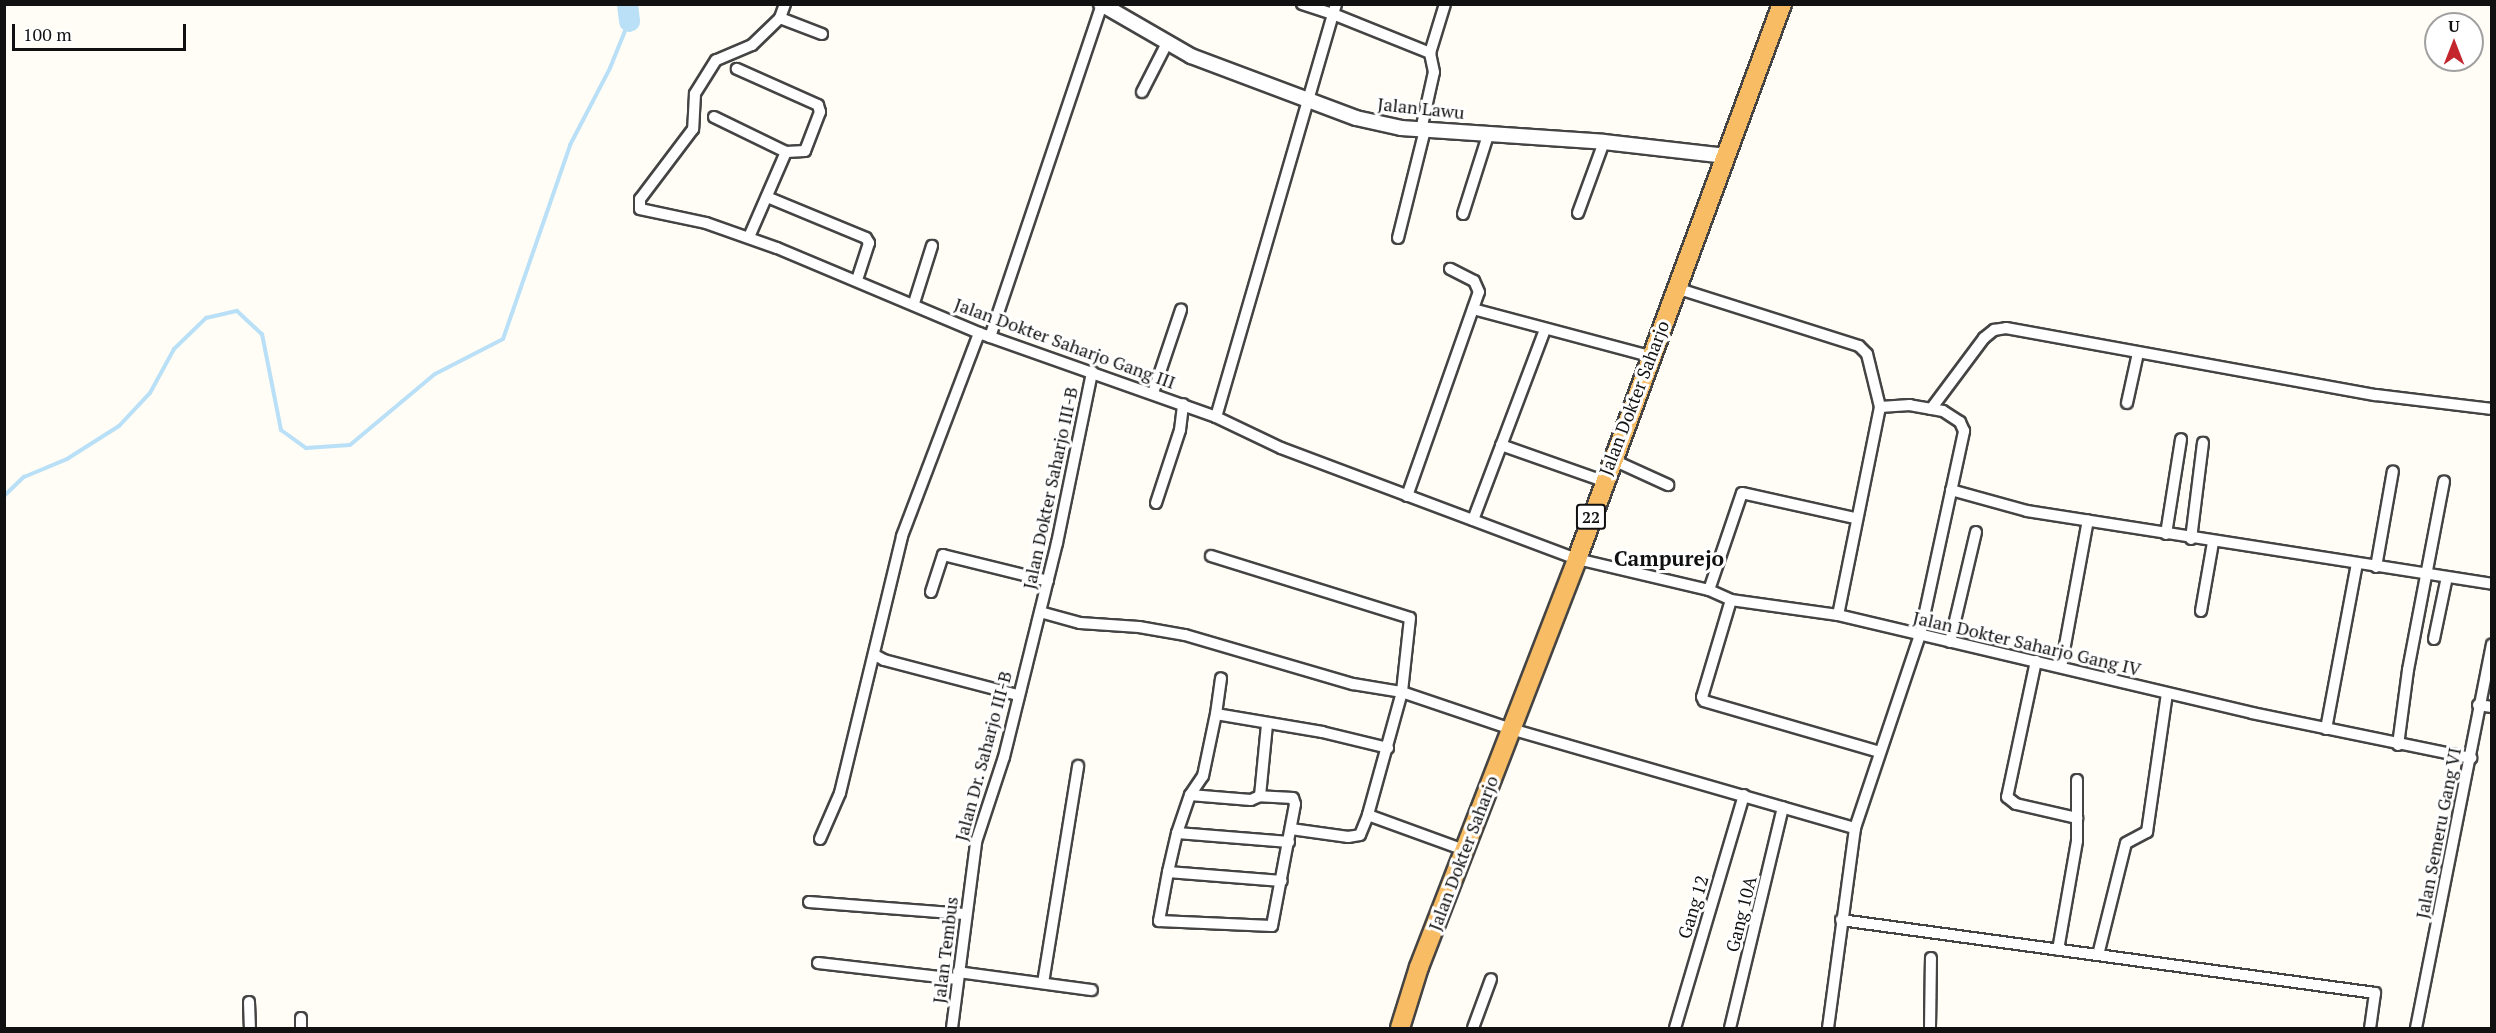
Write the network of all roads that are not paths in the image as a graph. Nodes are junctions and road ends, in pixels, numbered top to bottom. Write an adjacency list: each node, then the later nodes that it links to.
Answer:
1 (785, 4): 7 (street)
2 (1302, 4): 6 (street)
3 (1445, 4): 10 (street)
4 (1782, 4): 19 (highway, Jalan Dokter Saharjo / 22)
5 (1102, 5): 9 (street, Jalan Lawu); 34 (street)
6 (1334, 9): 10 (street); 13 (street)
7 (780, 18): 8 (street); 23 (street, Jalan Dokter Saharjo Gang III)
8 (822, 34)
9 (1166, 45): 12 (street); 13 (street, Jalan Lawu)
10 (1430, 52): 15 (street)
11 (736, 69): 18 (street)
12 (1142, 92)
13 (1308, 101): 15 (street, Jalan Lawu); 44 (street)
14 (714, 117): 18 (street)
15 (1423, 130): 16 (street, Jalan Lawu); 24 (street)
16 (1489, 132): 17 (street, Jalan Lawu); 22 (street)
17 (1604, 142): 19 (street, Jalan Lawu); 21 (street)
18 (786, 152): 20 (street)
19 (1725, 156): 28 (highway, Jalan Dokter Saharjo / 22)
20 (767, 198): 23 (street); 27 (street)
21 (1578, 213)
22 (1464, 214)
23 (749, 237): 27 (street, Jalan Dokter Saharjo Gang III)
24 (1398, 238)
25 (932, 246): 29 (street)
26 (1450, 269): 30 (street)
27 (857, 281): 29 (street, Jalan Dokter Saharjo Gang III)
28 (1676, 288): 36 (highway, Jalan Dokter Saharjo / 22); 41 (street)
29 (914, 303): 33 (street, Jalan Dokter Saharjo Gang III)
30 (1473, 309): 32 (street); 54 (street)
31 (1182, 310): 38 (street)
32 (1545, 329): 36 (street); 47 (street)
33 (979, 333): 34 (street, Jalan Dokter Saharjo Gang III); 81 (street)
34 (990, 338): 37 (street, Jalan Dokter Saharjo Gang III)
35 (2138, 353): 39 (street); 42 (street); 43 (street)
36 (1650, 356): 48 (highway, Jalan Dokter Saharjo / 22)
37 (1092, 372): 38 (street, Jalan Dokter Saharjo Gang III); 69 (street, Jalan Dokter Saharjo III-B)
38 (1153, 393): 40 (street, Jalan Dokter Saharjo Gang III)
39 (2127, 403)
40 (1183, 404): 44 (street, Jalan Dokter Saharjo Gang III); 55 (street)
41 (1880, 407): 42 (street); 56 (street)
42 (1931, 409): 53 (street)
43 (2492, 409)
44 (1216, 417): 54 (street, Jalan Dokter Saharjo Gang III)
45 (2181, 439): 60 (street)
46 (2203, 444): 61 (street)
47 (1501, 445): 50 (street); 57 (street)
48 (1611, 459): 50 (highway, Jalan Dokter Saharjo / 22); 52 (street)
49 (2393, 471): 66 (street)
50 (1603, 481): 64 (highway, Jalan Dokter Saharjo / 22)
51 (2444, 481): 67 (street)
52 (1668, 485)
53 (1951, 490): 58 (street); 77 (street)
54 (1407, 496): 57 (street, Jalan Dokter Saharjo Gang III)
55 (1156, 503)
56 (1855, 518): 71 (street); 76 (street)
57 (1473, 520): 64 (street, Jalan Dokter Saharjo Gang III)
58 (2088, 520): 60 (street); 83 (street)
59 (1976, 532): 79 (street)
60 (2166, 534): 61 (street)
61 (2191, 539): 62 (street)
62 (2213, 542): 65 (street); 74 (street)
63 (1211, 556): 85 (street)
64 (1577, 559): 71 (street, Jalan Dokter Saharjo Gang IV); 92 (highway, Jalan Dokter Saharjo / 22)
65 (2357, 564): 66 (street); 93 (street)
66 (2376, 567): 67 (street)
67 (2429, 574): 68 (street); 94 (street)
68 (2447, 577): 70 (street); 78 (street)
69 (1048, 581): 72 (street); 75 (street, Jalan Dokter Saharjo III-B)
70 (2492, 584)
71 (1709, 590): 73 (street, Jalan Dokter Saharjo Gang IV)
72 (931, 592)
73 (1731, 600): 76 (street, Jalan Dokter Saharjo Gang IV); 96 (street)
74 (2201, 611)
75 (1040, 612): 85 (street); 87 (street, Jalan Dr. Saharjo III-B)
76 (1838, 615): 77 (street, Jalan Dokter Saharjo Gang IV)
77 (1920, 635): 79 (street, Jalan Dokter Saharjo Gang IV); 96 (street)
78 (2434, 639)
79 (1950, 642): 82 (street, Jalan Dokter Saharjo Gang IV)
80 (2491, 648): 88 (street, Jalan Semeru Gang VI)
81 (875, 655): 87 (street); 109 (street)
82 (2036, 661): 83 (street, Jalan Dokter Saharjo Gang IV); 105 (street)
83 (2061, 667): 86 (street, Jalan Dokter Saharjo Gang IV)
84 (1221, 678): 90 (street)
85 (1402, 692): 92 (street); 95 (street)
86 (2167, 693): 93 (street, Jalan Dokter Saharjo Gang IV); 119 (street)
87 (1017, 695): 113 (street, Jalan Dr. Saharjo III-B)
88 (2478, 705): 89 (street); 97 (street, Jalan Semeru Gang VI)
89 (2492, 707)
90 (1216, 714): 91 (street); 100 (street)
91 (1268, 726): 95 (street); 102 (street)
92 (1511, 729): 101 (street); 111 (highway, Jalan Dokter Saharjo / 22)
93 (2326, 729): 94 (street, Jalan Dokter Saharjo Gang IV)
94 (2398, 745): 97 (street, Jalan Dokter Saharjo Gang IV)
95 (1388, 748): 104 (street)
96 (1879, 752): 106 (street)
97 (2471, 758): 136 (street, Jalan Semeru Gang VI)
98 (1078, 766): 124 (street)
99 (2077, 780): 105 (street)
100 (1190, 795): 102 (street); 108 (street)
101 (1744, 795): 103 (street); 131 (street, Gang 12)
102 (1260, 796): 107 (street)
103 (1784, 807): 106 (street); 132 (street, Gang 10A)
104 (1368, 815): 107 (street); 111 (street)
105 (2077, 818): 118 (street)
106 (1855, 828): 117 (street)
107 (1291, 829): 110 (street)
108 (1177, 833): 110 (street); 112 (street)
109 (820, 839)
110 (1289, 842): 114 (street)
111 (1464, 850): 129 (highway, Jalan Dokter Saharjo / 22)
112 (1168, 872): 114 (street); 114 (street)
113 (970, 875): 116 (street, Jalan Tembus)
114 (1282, 881)
115 (809, 902): 116 (street)
116 (965, 914): 122 (street, Jalan Tembus)
117 (1841, 921): 118 (street); 133 (street)
118 (2058, 950): 119 (street)
119 (2098, 955): 135 (street)
120 (1931, 958): 134 (street)
121 (818, 963): 122 (street)
122 (958, 975): 124 (street); 128 (street, Jalan Tembus)
123 (1491, 979): 130 (street)
124 (1043, 983): 125 (street)
125 (1092, 990)
126 (249, 1002): 127 (street)
127 (250, 1029)
128 (952, 1029)
129 (1400, 1029)
130 (1473, 1029)
131 (1675, 1029)
132 (1730, 1029)
133 (1828, 1029)
134 (1930, 1029)
135 (2370, 1029)
136 (2416, 1029)

